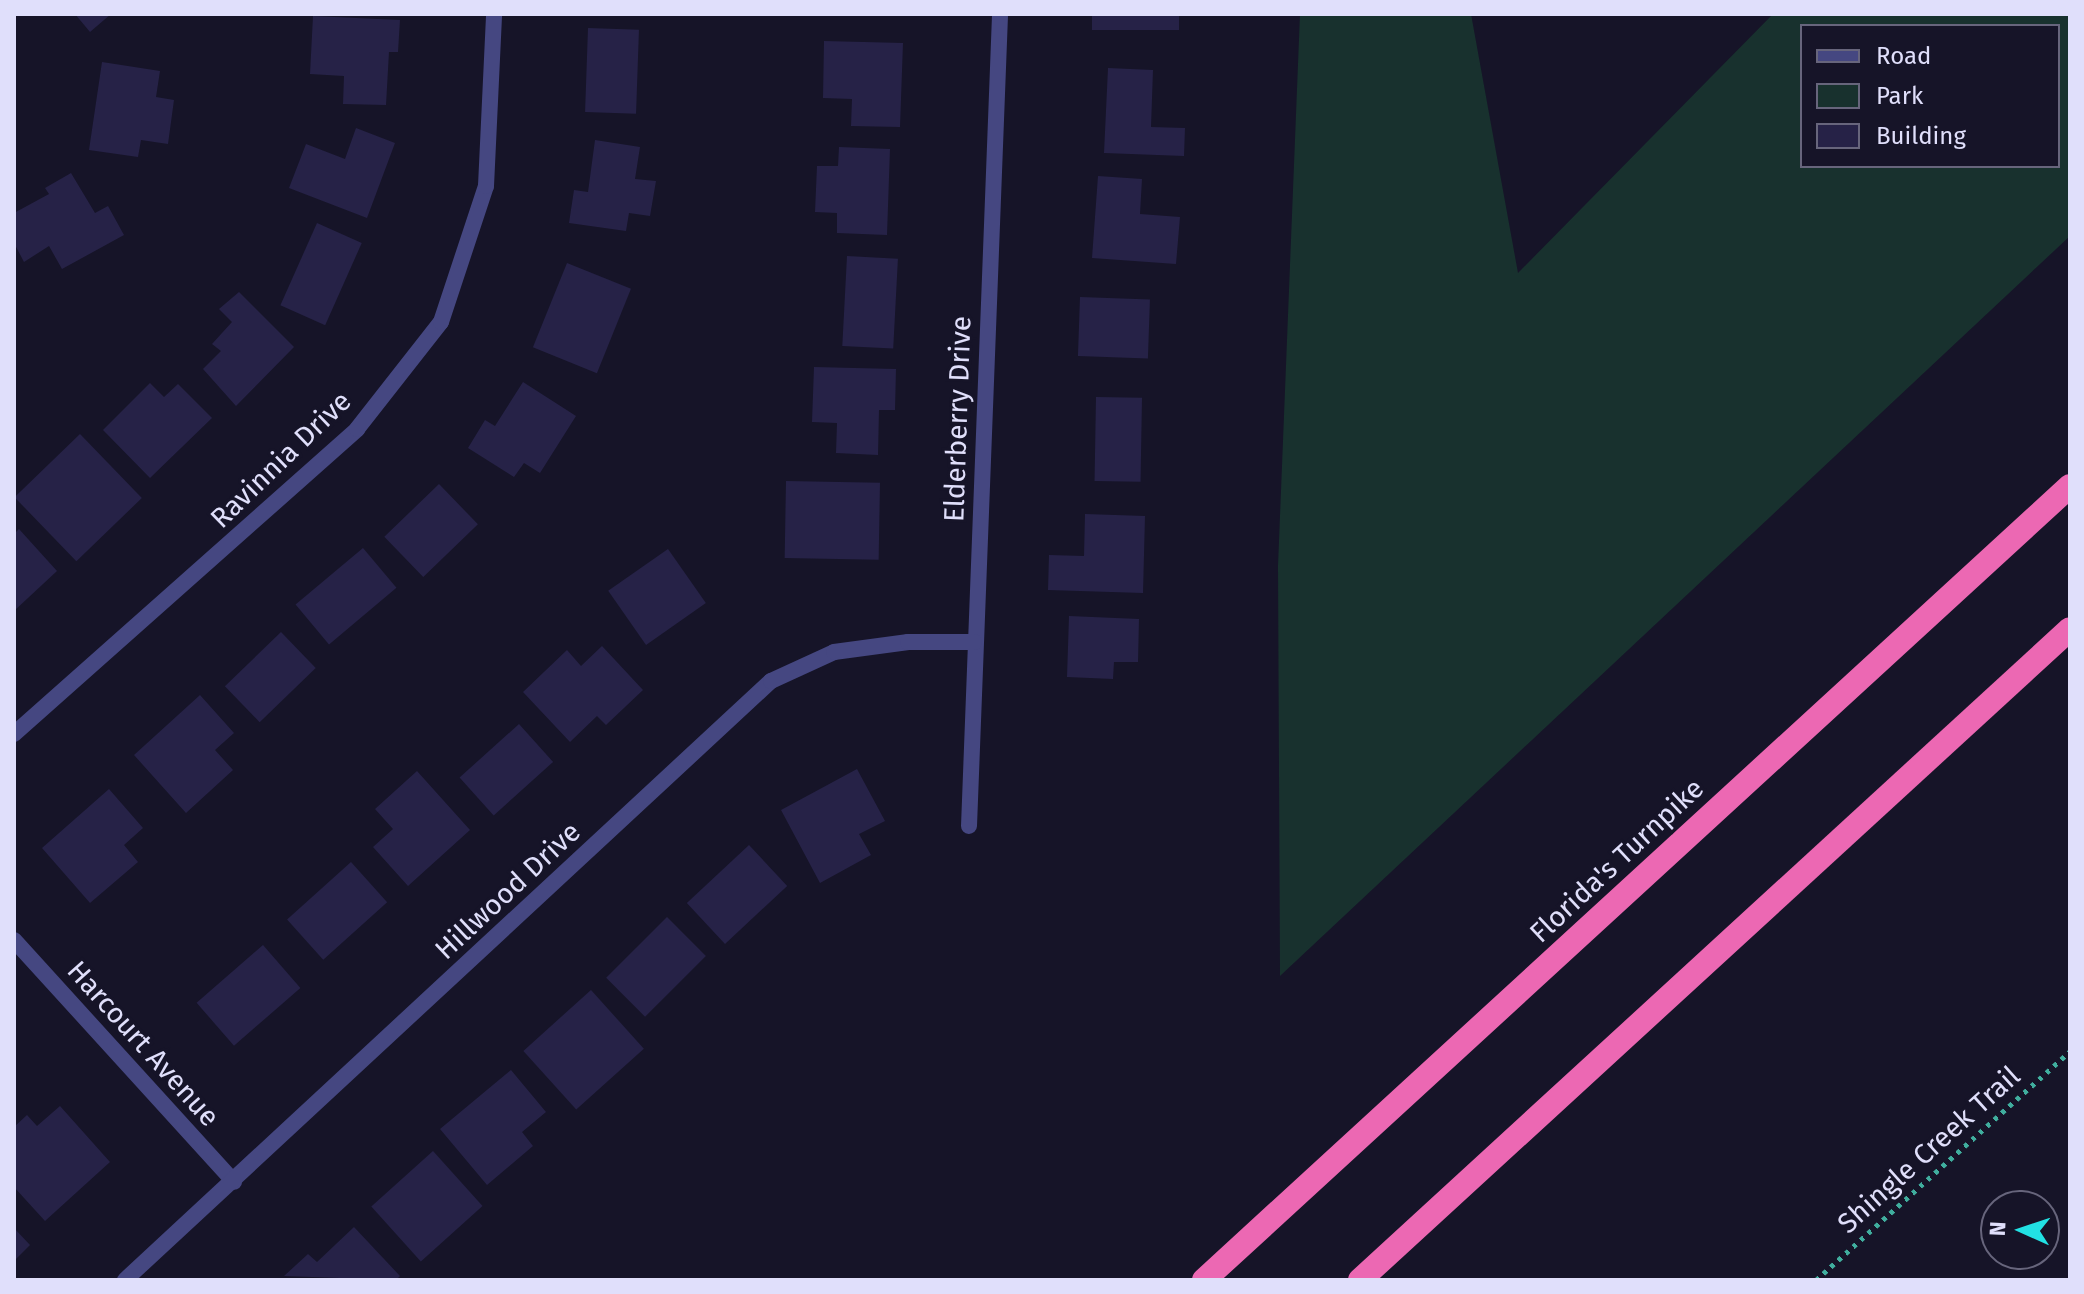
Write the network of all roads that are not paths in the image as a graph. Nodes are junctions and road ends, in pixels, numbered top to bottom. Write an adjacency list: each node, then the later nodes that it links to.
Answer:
1 (494, 14): 6 (street, Ravinnia Drive)
2 (1000, 14): 5 (street, Elderberry Drive)
3 (2070, 486): 11 (highway, Florida's Turnpike)
4 (2070, 629): 12 (highway)
5 (974, 642): 7 (street, Elderberry Drive); 9 (street, Hillwood Drive)
6 (14, 734)
7 (969, 826)
8 (14, 940): 9 (street, Harcourt Avenue)
9 (234, 1182): 10 (street, Hillwood Drive)
10 (125, 1280)
11 (1204, 1280)
12 (1360, 1280)

